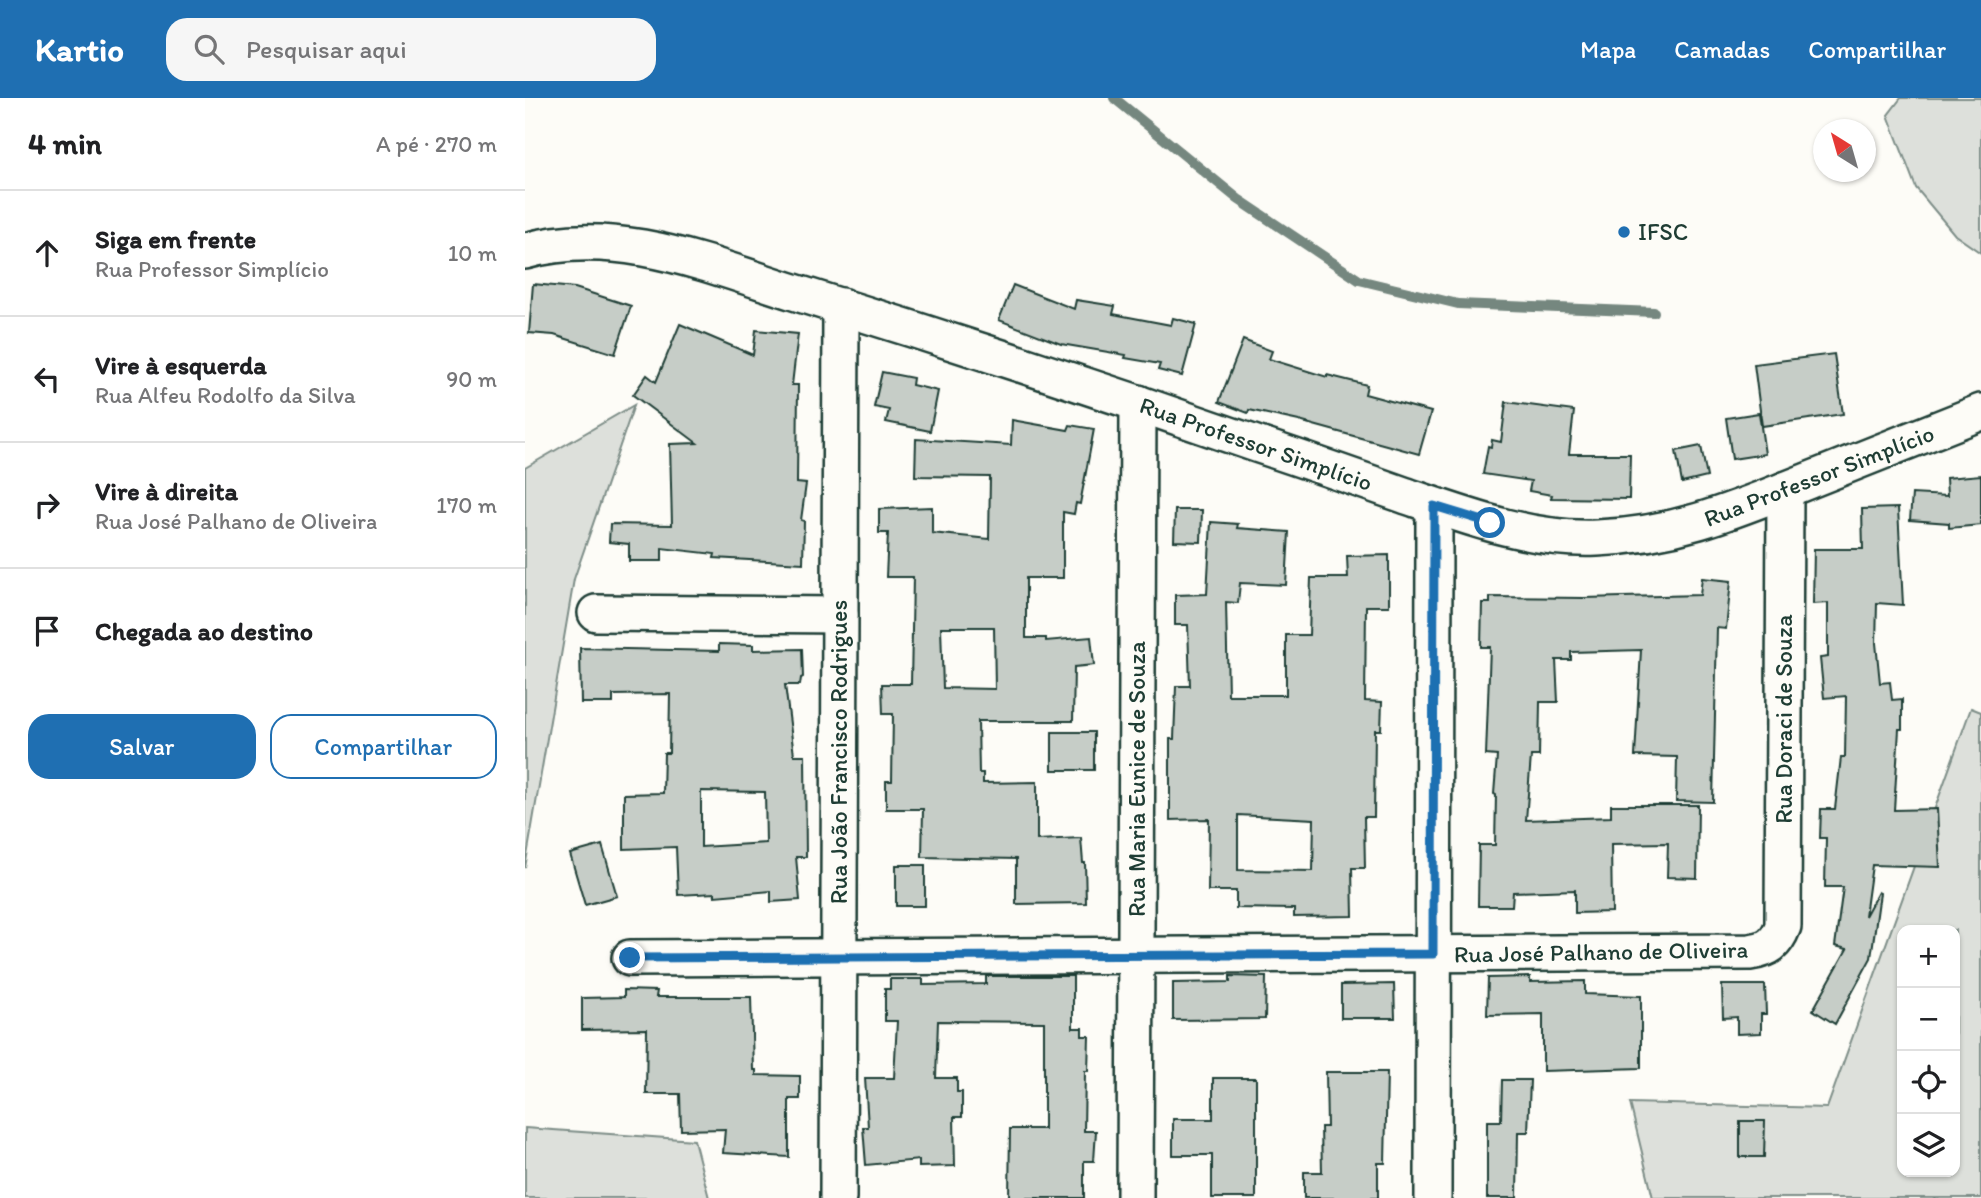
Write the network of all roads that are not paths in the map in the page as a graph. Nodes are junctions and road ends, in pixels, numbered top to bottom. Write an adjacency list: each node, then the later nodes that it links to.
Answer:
1 (525, 251): 2 (street, Rua Professor Simplício)
2 (841, 306): 3 (street, Rua Professor Simplício); 8 (street, Rua João Francisco Rodrigues)
3 (1138, 403): 6 (street, Rua Professor Simplício); 11 (street, Rua Maria Eunice de Souza)
4 (1981, 412): 5 (street, Rua Professor Simplício)
5 (1785, 490): 6 (street, Rua Professor Simplício); 9 (street, Rua Doraci de Souza)
6 (1434, 506): 10 (street)
7 (596, 613): 8 (street)
8 (840, 615): 12 (street, Rua João Francisco Rodrigues)
9 (1772, 946): 10 (street, Rua José Palhano de Oliveira)
10 (1433, 954): 11 (street, Rua José Palhano de Oliveira); 16 (street)
11 (1136, 955): 12 (street, Rua José Palhano de Oliveira); 15 (street, Rua Maria Eunice de Souza)
12 (839, 957): 13 (street, Rua José Palhano de Oliveira); 14 (street, Rua João Francisco Rodrigues)
13 (630, 958)
14 (838, 1198)
15 (1135, 1198)
16 (1433, 1198)

